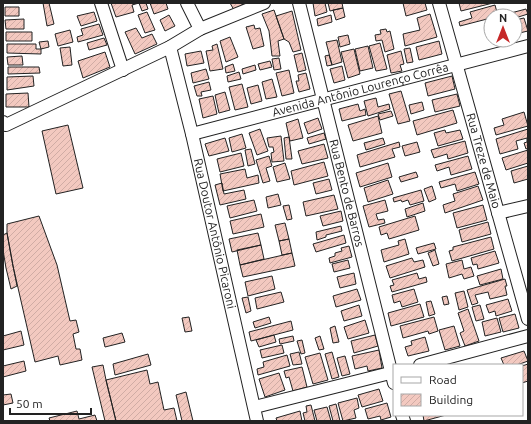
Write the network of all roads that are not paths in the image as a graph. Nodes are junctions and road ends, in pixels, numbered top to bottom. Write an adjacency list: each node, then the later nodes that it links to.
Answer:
1 (101, 3): 10 (street)
2 (187, 3): 6 (street)
3 (264, 3): 6 (street)
4 (299, 3): 11 (street, Rua Bento de Barros)
5 (439, 3): 9 (street, Rua Treze de Maio)
6 (200, 29): 8 (street)
7 (528, 46): 9 (street, Avenida Antônio Lourenço Corrêa)
8 (170, 47): 10 (street); 13 (street, Rua Doutor Antônio Picaroni)
9 (456, 65): 11 (street, Avenida Antônio Lourenço Corrêa); 15 (street, Rua Treze de Maio)
10 (123, 70): 12 (street)
11 (324, 99): 13 (street, Avenida Antônio Lourenço Corrêa); 19 (street, Rua Bento de Barros)
12 (5, 123)
13 (192, 134): 20 (street, Rua Doutor Antônio Picaroni)
14 (528, 206): 15 (street)
15 (498, 213): 16 (street, Rua Treze de Maio)
16 (528, 319)
17 (528, 336): 18 (street)
18 (424, 364)
19 (393, 376): 20 (street)
20 (255, 407): 21 (street, Rua Doutor Antônio Picaroni)
21 (258, 421)

